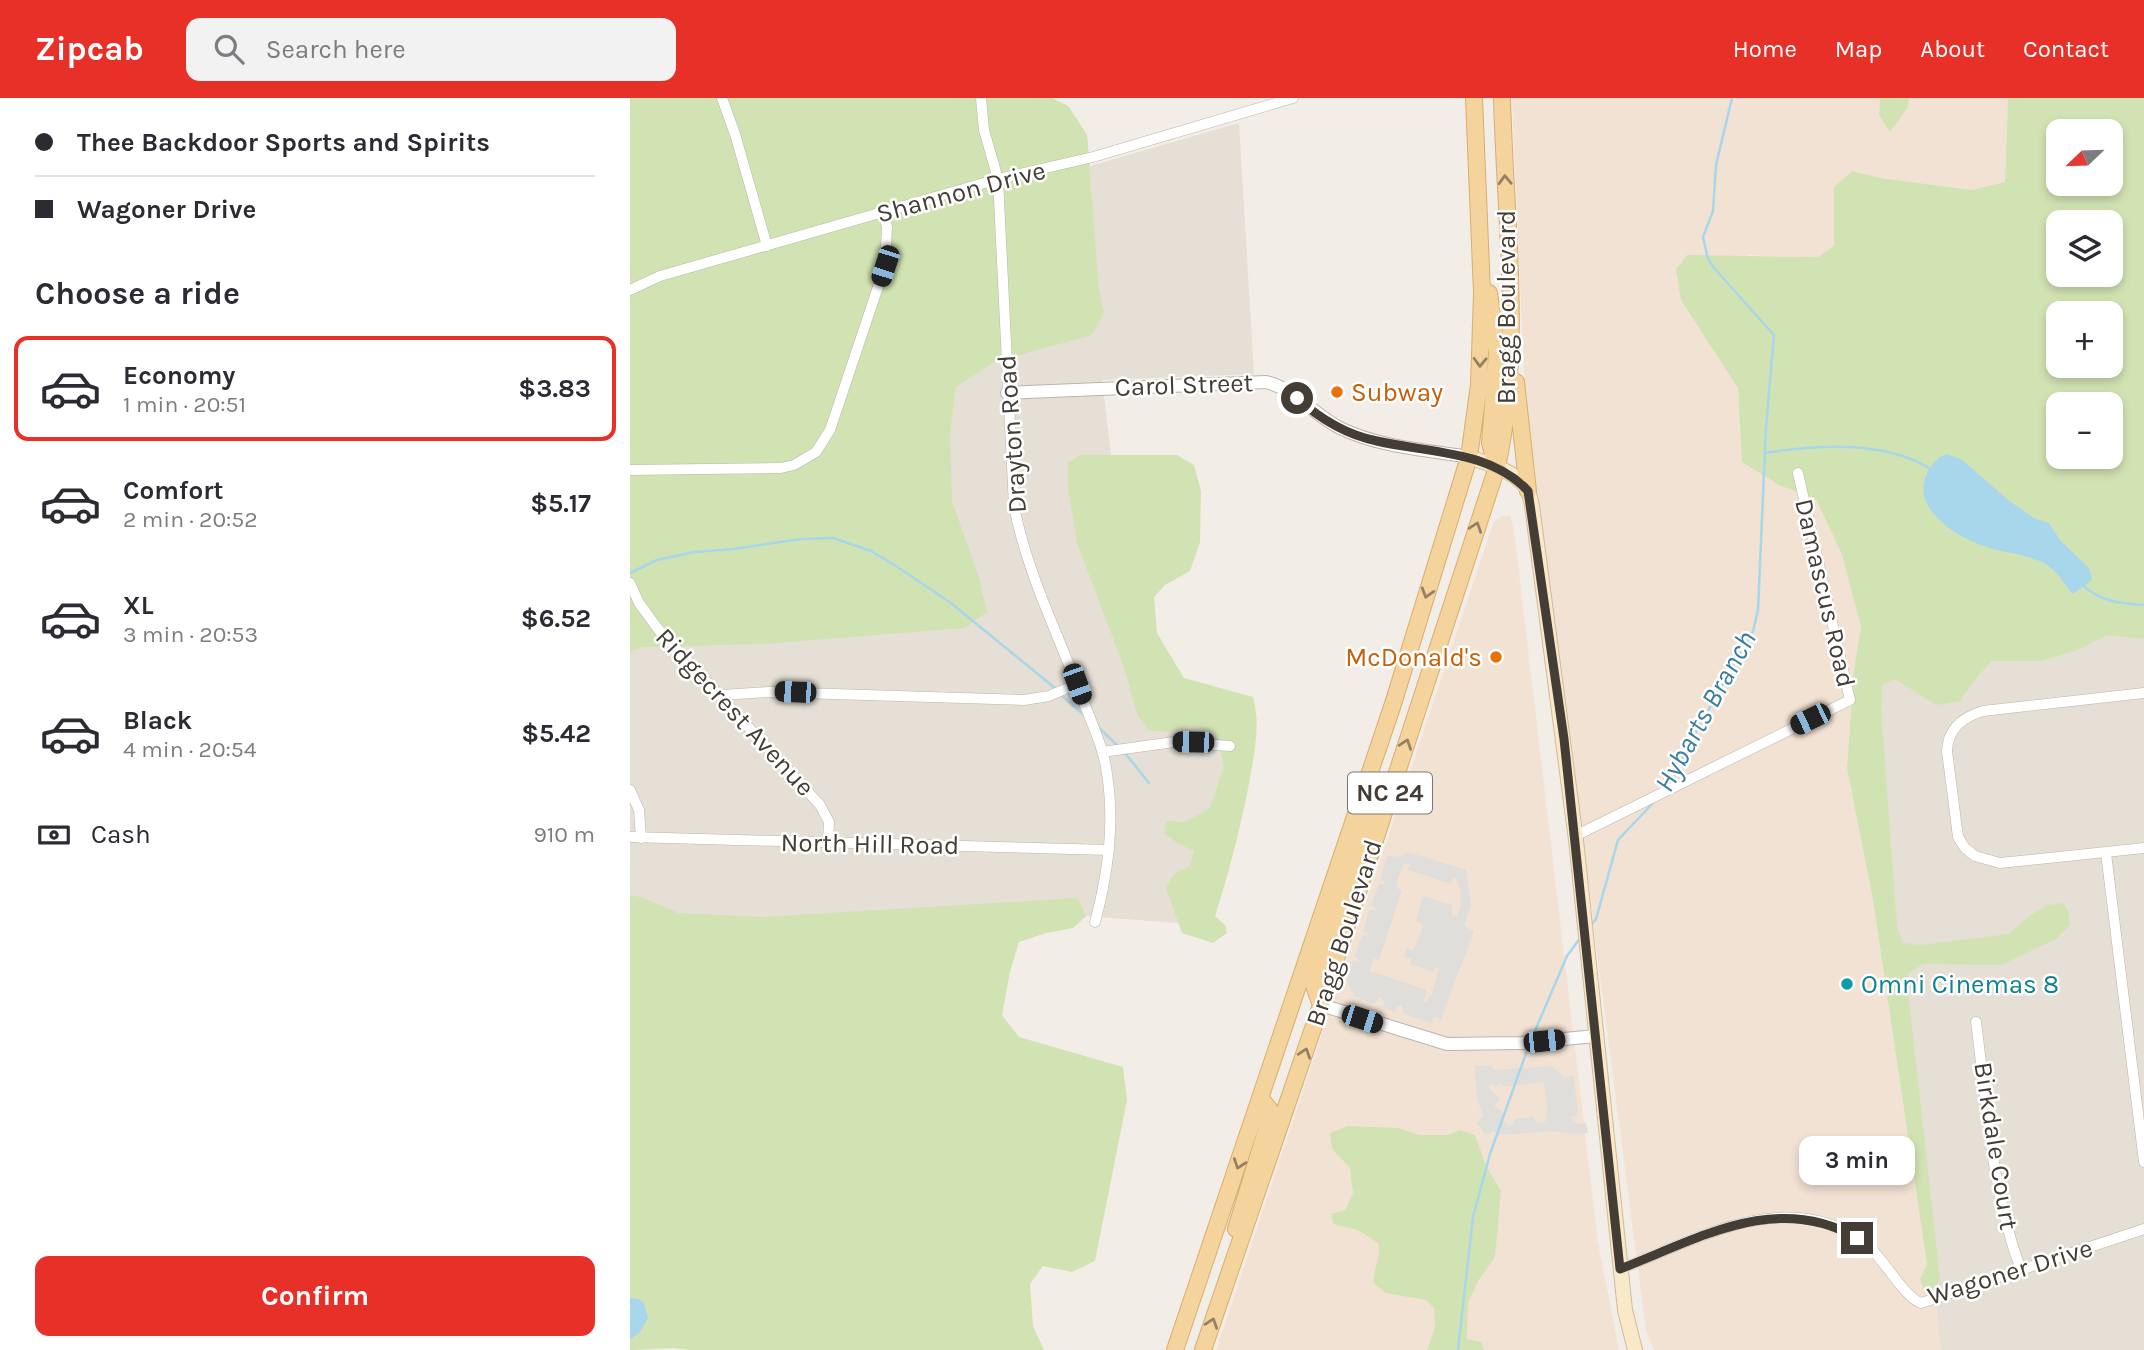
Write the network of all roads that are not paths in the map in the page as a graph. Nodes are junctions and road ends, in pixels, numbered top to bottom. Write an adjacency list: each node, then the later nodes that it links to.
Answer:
1 (722, 98): 9 (street)
2 (981, 98): 6 (street, Drayton Road)
3 (1293, 98): 6 (street, Shannon Drive)
4 (1474, 98): 8 (main road, Bragg Boulevard / NC 24)
5 (1502, 98): 11 (main road, Bragg Boulevard / NC 24, one-way to 5)
6 (998, 179): 7 (street, Shannon Drive); 12 (street, Drayton Road)
7 (883, 212): 9 (street, Shannon Drive); 15 (street)
8 (1480, 232): 13 (main road, Bragg Boulevard / NC 24, one-way to 13); 14 (main road)
9 (767, 246): 10 (street, Shannon Drive)
10 (630, 290)
11 (1511, 335): 14 (main road, Bragg Boulevard / NC 24); 17 (main road)
12 (1007, 393): 13 (street, Carol Street); 19 (street, Drayton Road)
13 (1469, 457): 14 (main road); 24 (main road, Bragg Boulevard / NC 24, one-way to 24)
14 (1497, 467): 17 (main road); 34 (main road, Bragg Boulevard / NC 24, one-way to 14)
15 (630, 470)
16 (1798, 473): 26 (street, Damascus Road)
17 (1528, 491): 26 (main road)
18 (630, 583): 21 (street, Ridgecrest Avenue)
19 (1077, 684): 21 (street); 23 (street, Drayton Road)
20 (2144, 693): 32 (street)
21 (722, 695): 29 (street, Ridgecrest Avenue)
22 (1230, 746): 23 (street)
23 (1102, 752): 31 (street, Drayton Road)
24 (1366, 782): 34 (main road); 37 (main road, Bragg Boulevard / NC 24)
25 (630, 790): 28 (street)
26 (1575, 836): 36 (main road)
27 (630, 837): 28 (street, North Hill Road)
28 (641, 838): 29 (street, North Hill Road)
29 (828, 843): 31 (street, North Hill Road)
30 (2144, 848): 32 (street)
31 (1109, 850): 33 (street, Drayton Road)
32 (2106, 853): 38 (street)
33 (1095, 922)
34 (1321, 1005): 36 (street); 40 (main road, Bragg Boulevard / NC 24, one-way to 34)
35 (1976, 1022): 42 (street, Birkdale Court)
36 (1597, 1036): 41 (main road)
37 (1262, 1099): 40 (main road); 43 (main road, Bragg Boulevard / NC 24, one-way to 43)
38 (2144, 1162)
39 (2144, 1229): 42 (street, Wagoner Drive)
40 (1239, 1245): 44 (main road, Bragg Boulevard / NC 24, one-way to 40)
41 (1620, 1269): 42 (street, Wagoner Drive); 45 (main road)
42 (2021, 1270)
43 (1175, 1350)
44 (1203, 1350)
45 (1634, 1350)

